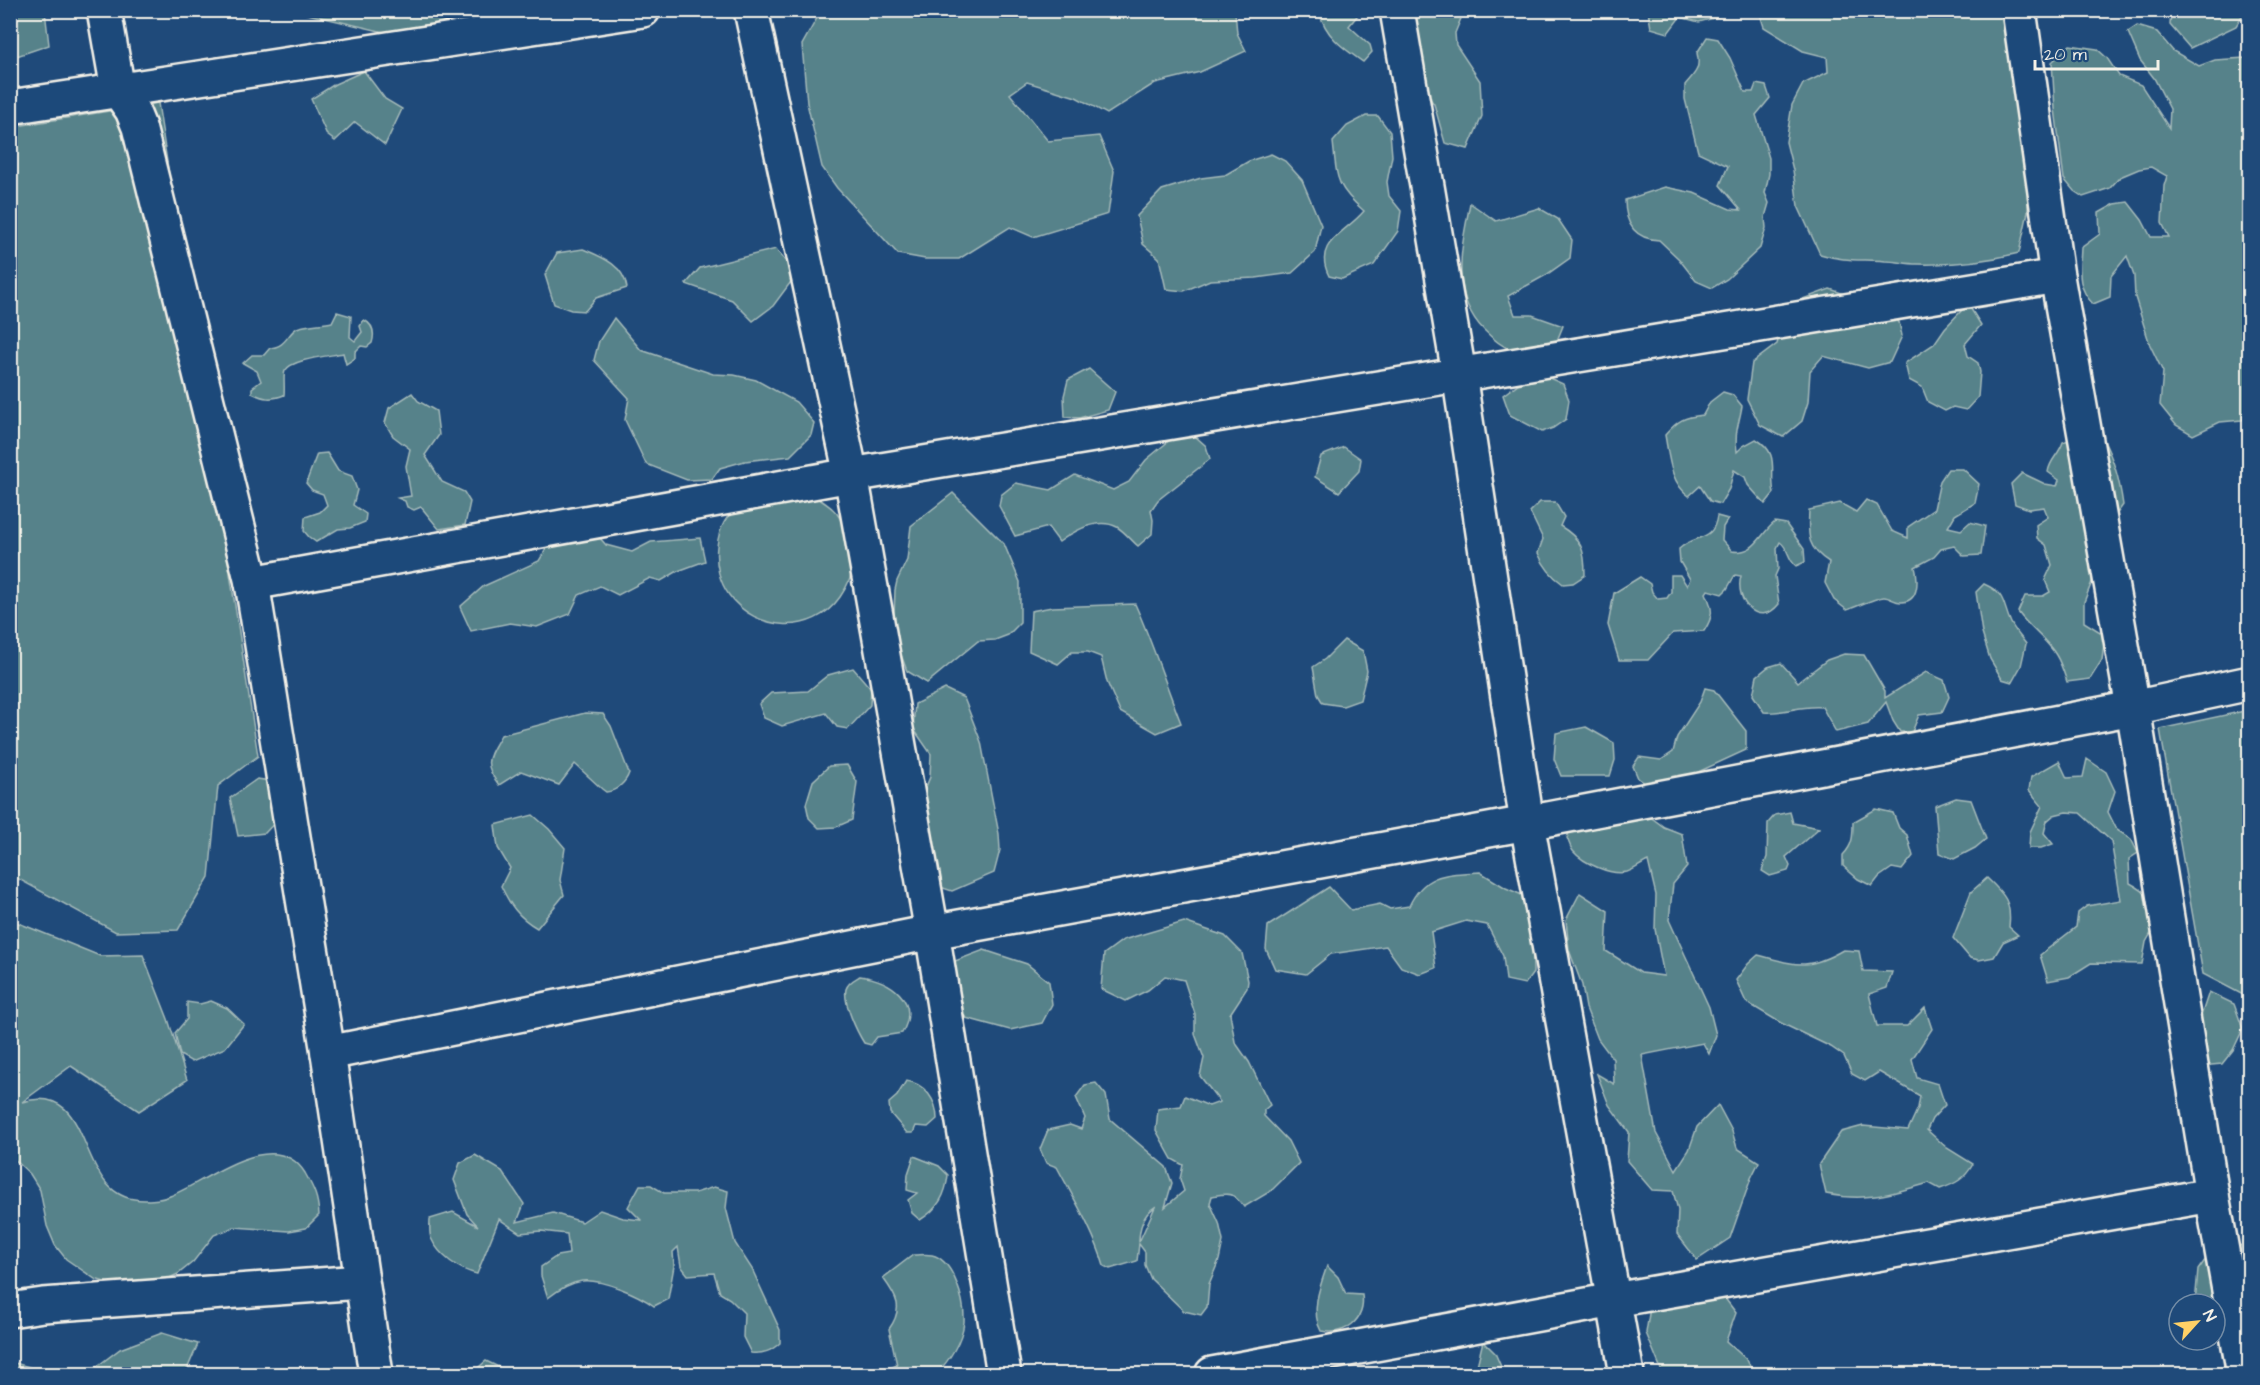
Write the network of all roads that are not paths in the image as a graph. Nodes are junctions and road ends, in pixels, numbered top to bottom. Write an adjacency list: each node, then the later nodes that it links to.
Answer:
1 (104, 10): 6 (street)
2 (643, 10): 6 (street)
3 (751, 10): 10 (street)
4 (1397, 10): 9 (street)
5 (2019, 10): 8 (street)
6 (117, 90): 7 (street); 11 (street)
7 (10, 107)
8 (2057, 276): 9 (street); 13 (street)
9 (1460, 374): 10 (street); 14 (street)
10 (851, 476): 11 (street); 15 (street)
11 (252, 583): 16 (street)
12 (2250, 683): 13 (street)
13 (2133, 708): 14 (street); 17 (street)
14 (1527, 823): 15 (street); 19 (street)
15 (932, 932): 16 (street); 22 (street)
16 (328, 1053): 18 (street)
17 (2212, 1195): 19 (street); 25 (street)
18 (361, 1282): 20 (street); 21 (street)
19 (1614, 1300): 23 (street); 24 (street)
20 (10, 1310)
21 (376, 1374)
22 (1004, 1374)
23 (1212, 1374)
24 (1627, 1374)
25 (2244, 1374)

